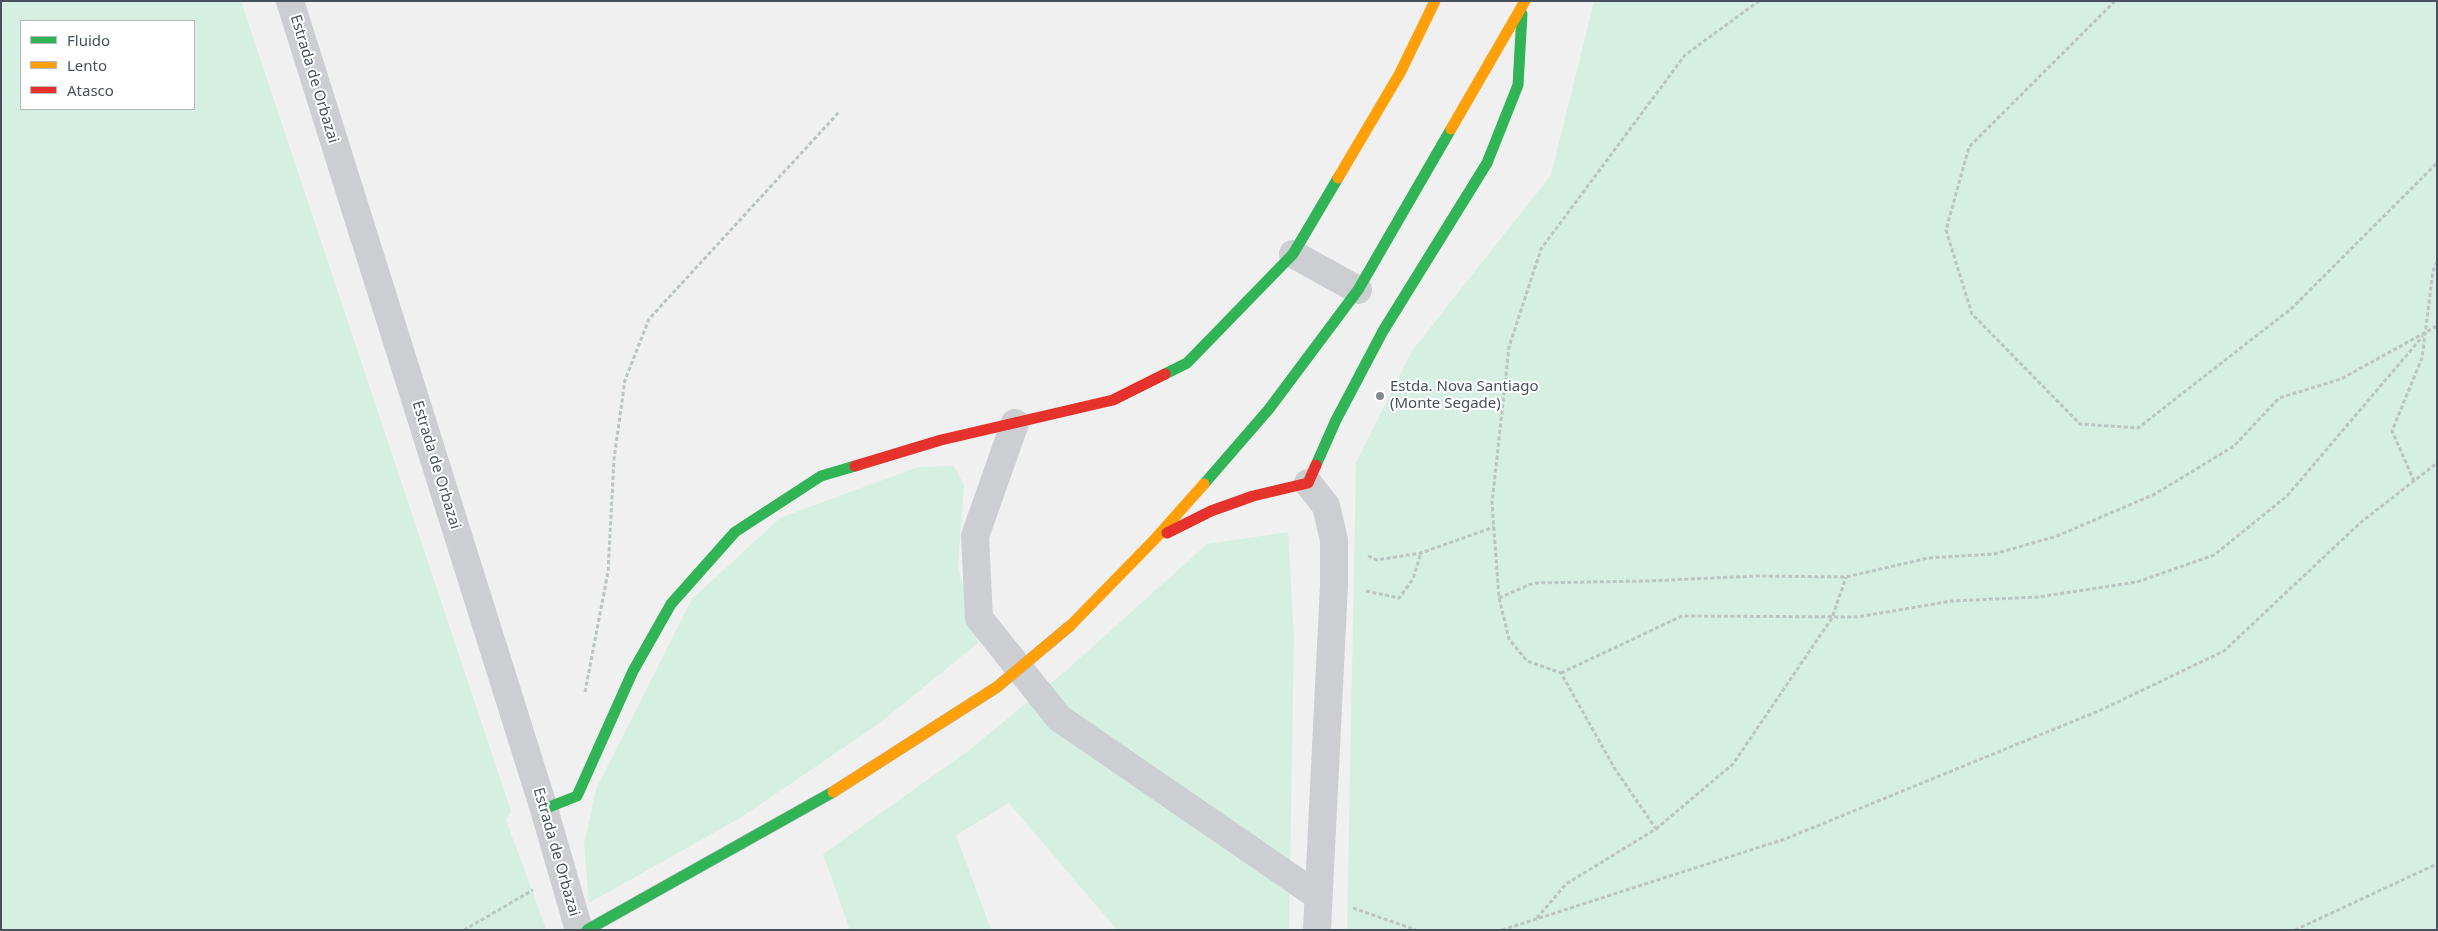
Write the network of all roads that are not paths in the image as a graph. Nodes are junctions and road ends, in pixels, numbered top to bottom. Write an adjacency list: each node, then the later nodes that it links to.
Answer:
1 (290, 1): 9 (street, Estrada de Orbazai)
2 (1435, 1): 4 (main road)
3 (1524, 5): 5 (main road); 7 (main road)
4 (1293, 254): 5 (street); 6 (main road)
5 (1358, 290): 8 (main road)
6 (1015, 423): 9 (main road); 10 (street)
7 (1308, 483): 8 (main road); 10 (street)
8 (1154, 539): 12 (main road, bridge)
9 (544, 809): 11 (street, Estrada de Orbazai)
10 (1318, 896): 13 (street)
11 (579, 930)
12 (587, 930)
13 (1317, 930)

